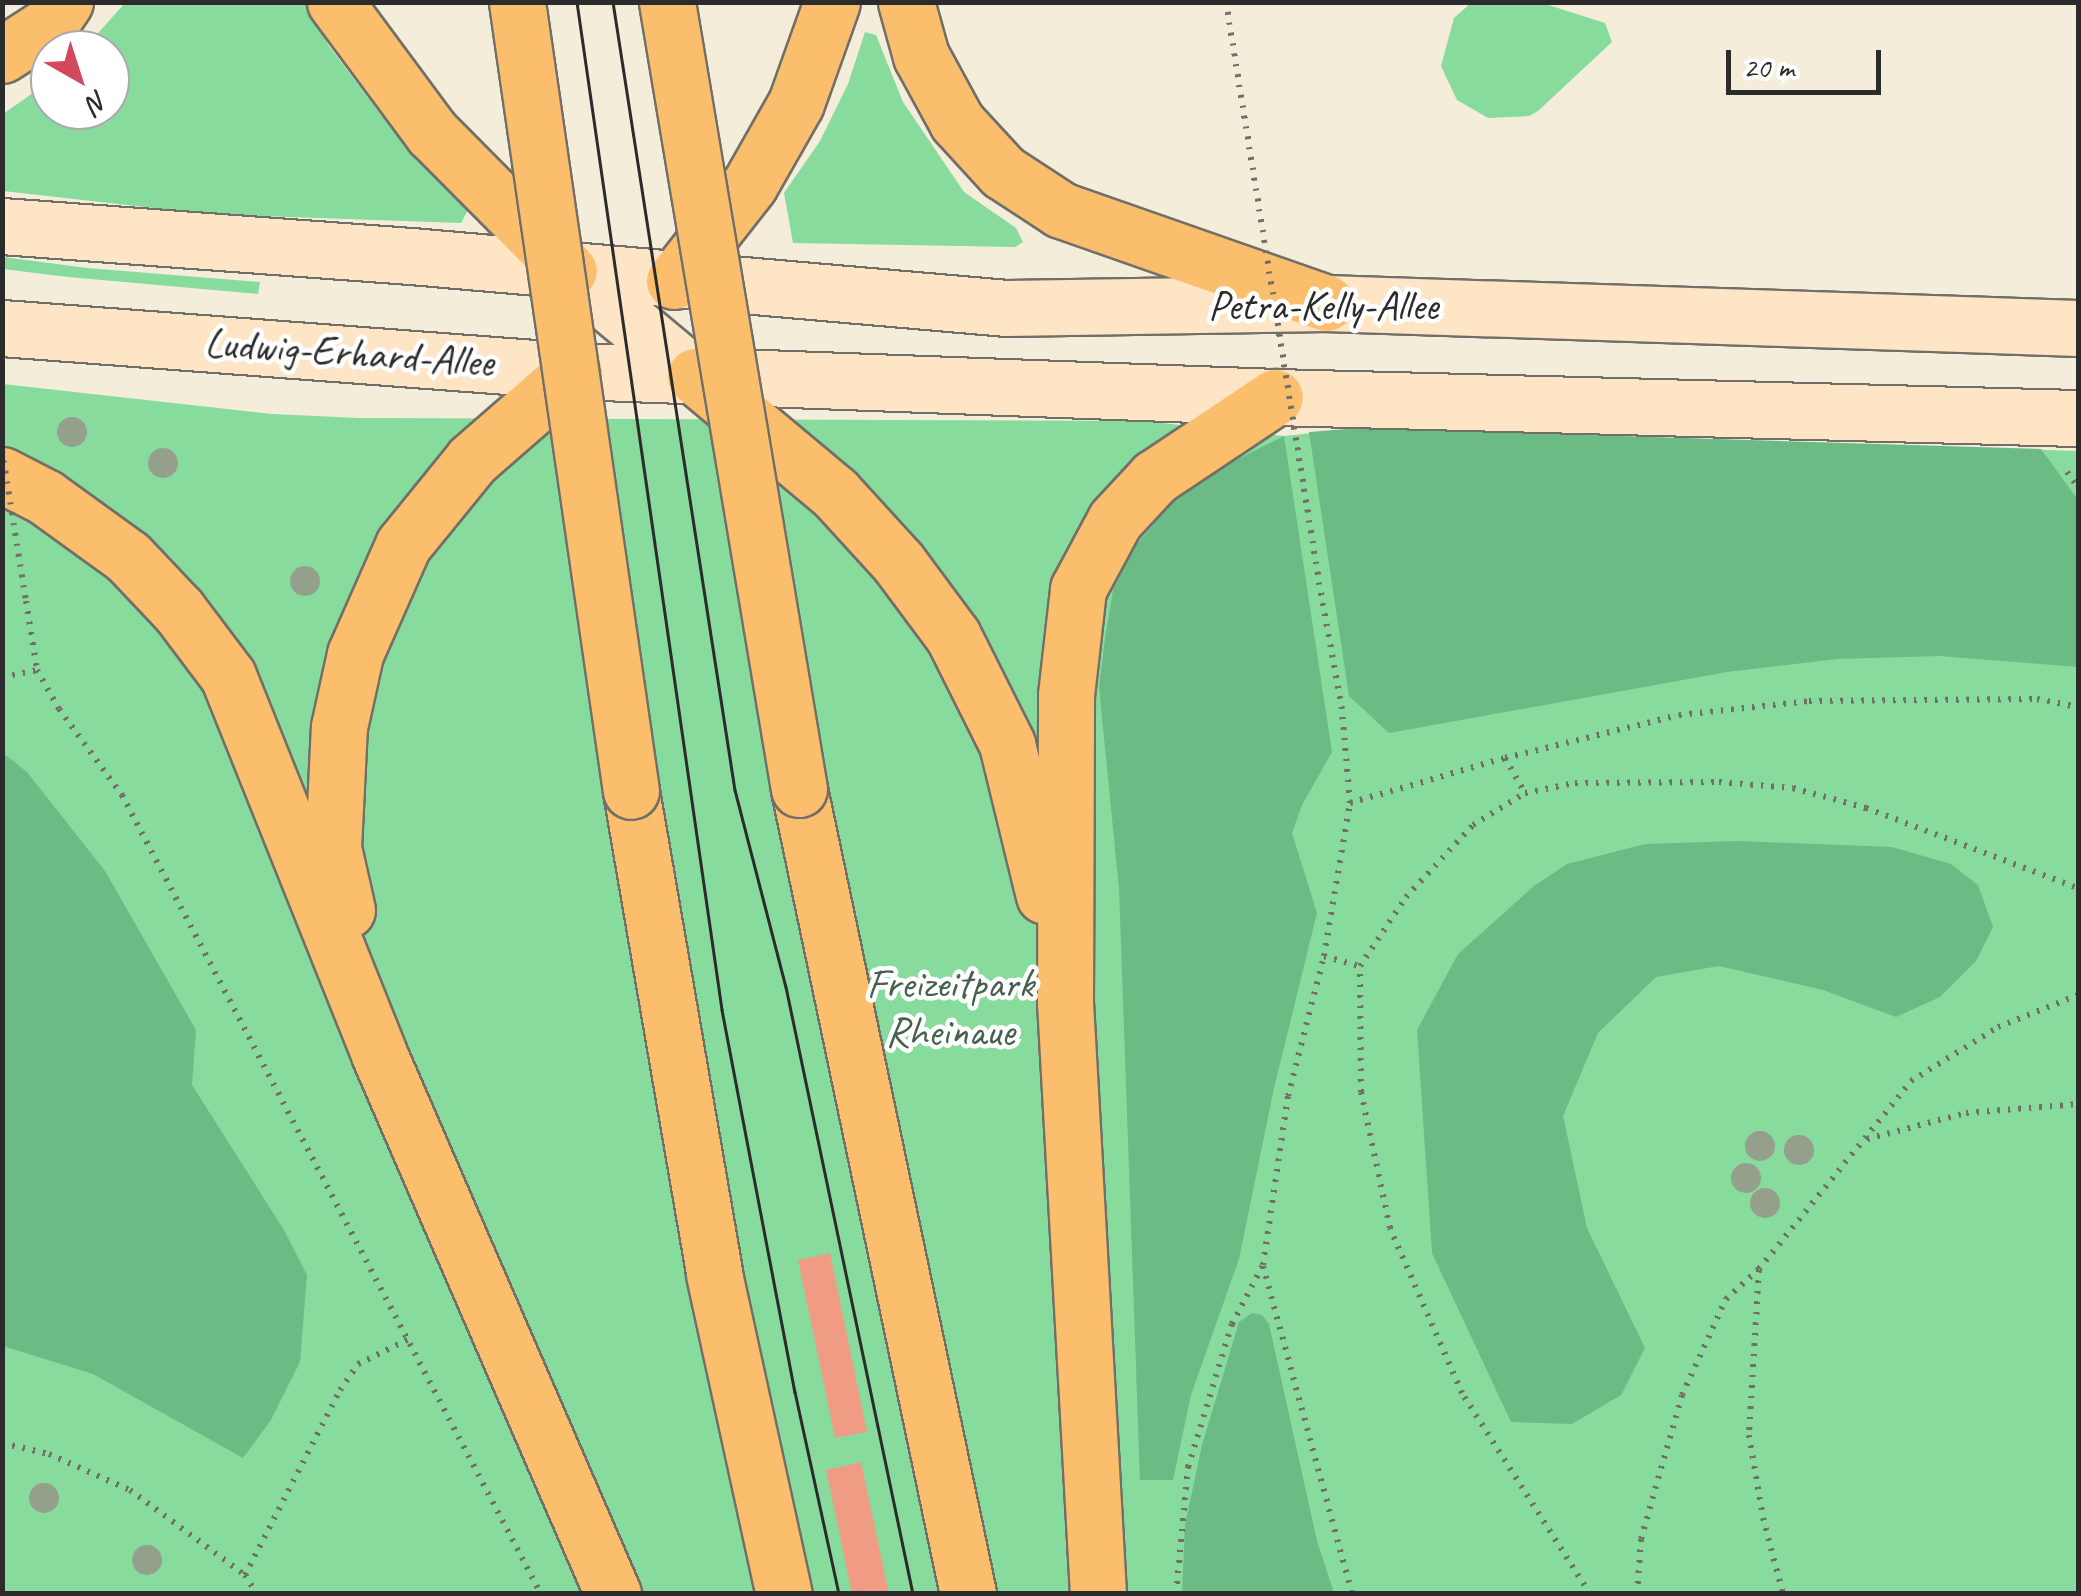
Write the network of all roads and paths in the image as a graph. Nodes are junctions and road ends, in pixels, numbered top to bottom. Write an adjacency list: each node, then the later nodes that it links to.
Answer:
1 (65, 2): 8 (highway)
2 (335, 2): 10 (highway)
3 (518, 2): 44 (highway, bridge)
4 (667, 2): 45 (highway, bridge)
5 (832, 2): 11 (highway)
6 (906, 2): 12 (highway)
7 (1226, 2): 27 (path, bridge)
8 (2, 55)
9 (2, 226): 10 (main road)
10 (569, 271): 11 (main road, Petra-Kelly-Allee); 13 (main road)
11 (674, 281): 12 (main road, Petra-Kelly-Allee); 13 (main road)
12 (1326, 303): 15 (main road, Petra-Kelly-Allee)
13 (629, 321): 16 (main road); 17 (main road)
14 (2, 328): 16 (main road, Ludwig-Erhard-Allee)
15 (2078, 328)
16 (574, 371): 17 (main road, Ludwig-Erhard-Allee); 33 (highway)
17 (696, 376): 18 (main road, Petra-Kelly-Allee); 32 (highway)
18 (1275, 397): 19 (main road, Petra-Kelly-Allee); 32 (highway)
19 (2078, 418)
20 (2, 450): 22 (path, bridge)
21 (2, 476): 33 (highway)
22 (37, 670): 23 (path); 38 (path)
23 (2, 677)
24 (2078, 707): 25 (path)
25 (1504, 758): 26 (path); 27 (path)
26 (1526, 793): 28 (path); 30 (path)
27 (1350, 802): 29 (path)
28 (2078, 888)
29 (1324, 956): 30 (path); 36 (path)
30 (1360, 966): 49 (path)
31 (2078, 995): 35 (path)
32 (1065, 1002): 46 (highway)
33 (379, 1054): 43 (highway)
34 (2078, 1104): 35 (path)
35 (1866, 1140): 37 (path)
36 (1263, 1265): 47 (path); 48 (path)
37 (1759, 1269): 50 (path); 51 (path)
38 (409, 1339): 40 (path); 42 (path)
39 (2, 1443): 40 (path)
40 (245, 1575): 41 (path)
41 (257, 1594)
42 (541, 1594)
43 (613, 1594)
44 (784, 1594)
45 (968, 1594)
46 (1098, 1594)
47 (1176, 1594)
48 (1352, 1594)
49 (1590, 1594)
50 (1637, 1594)
51 (1783, 1594)

